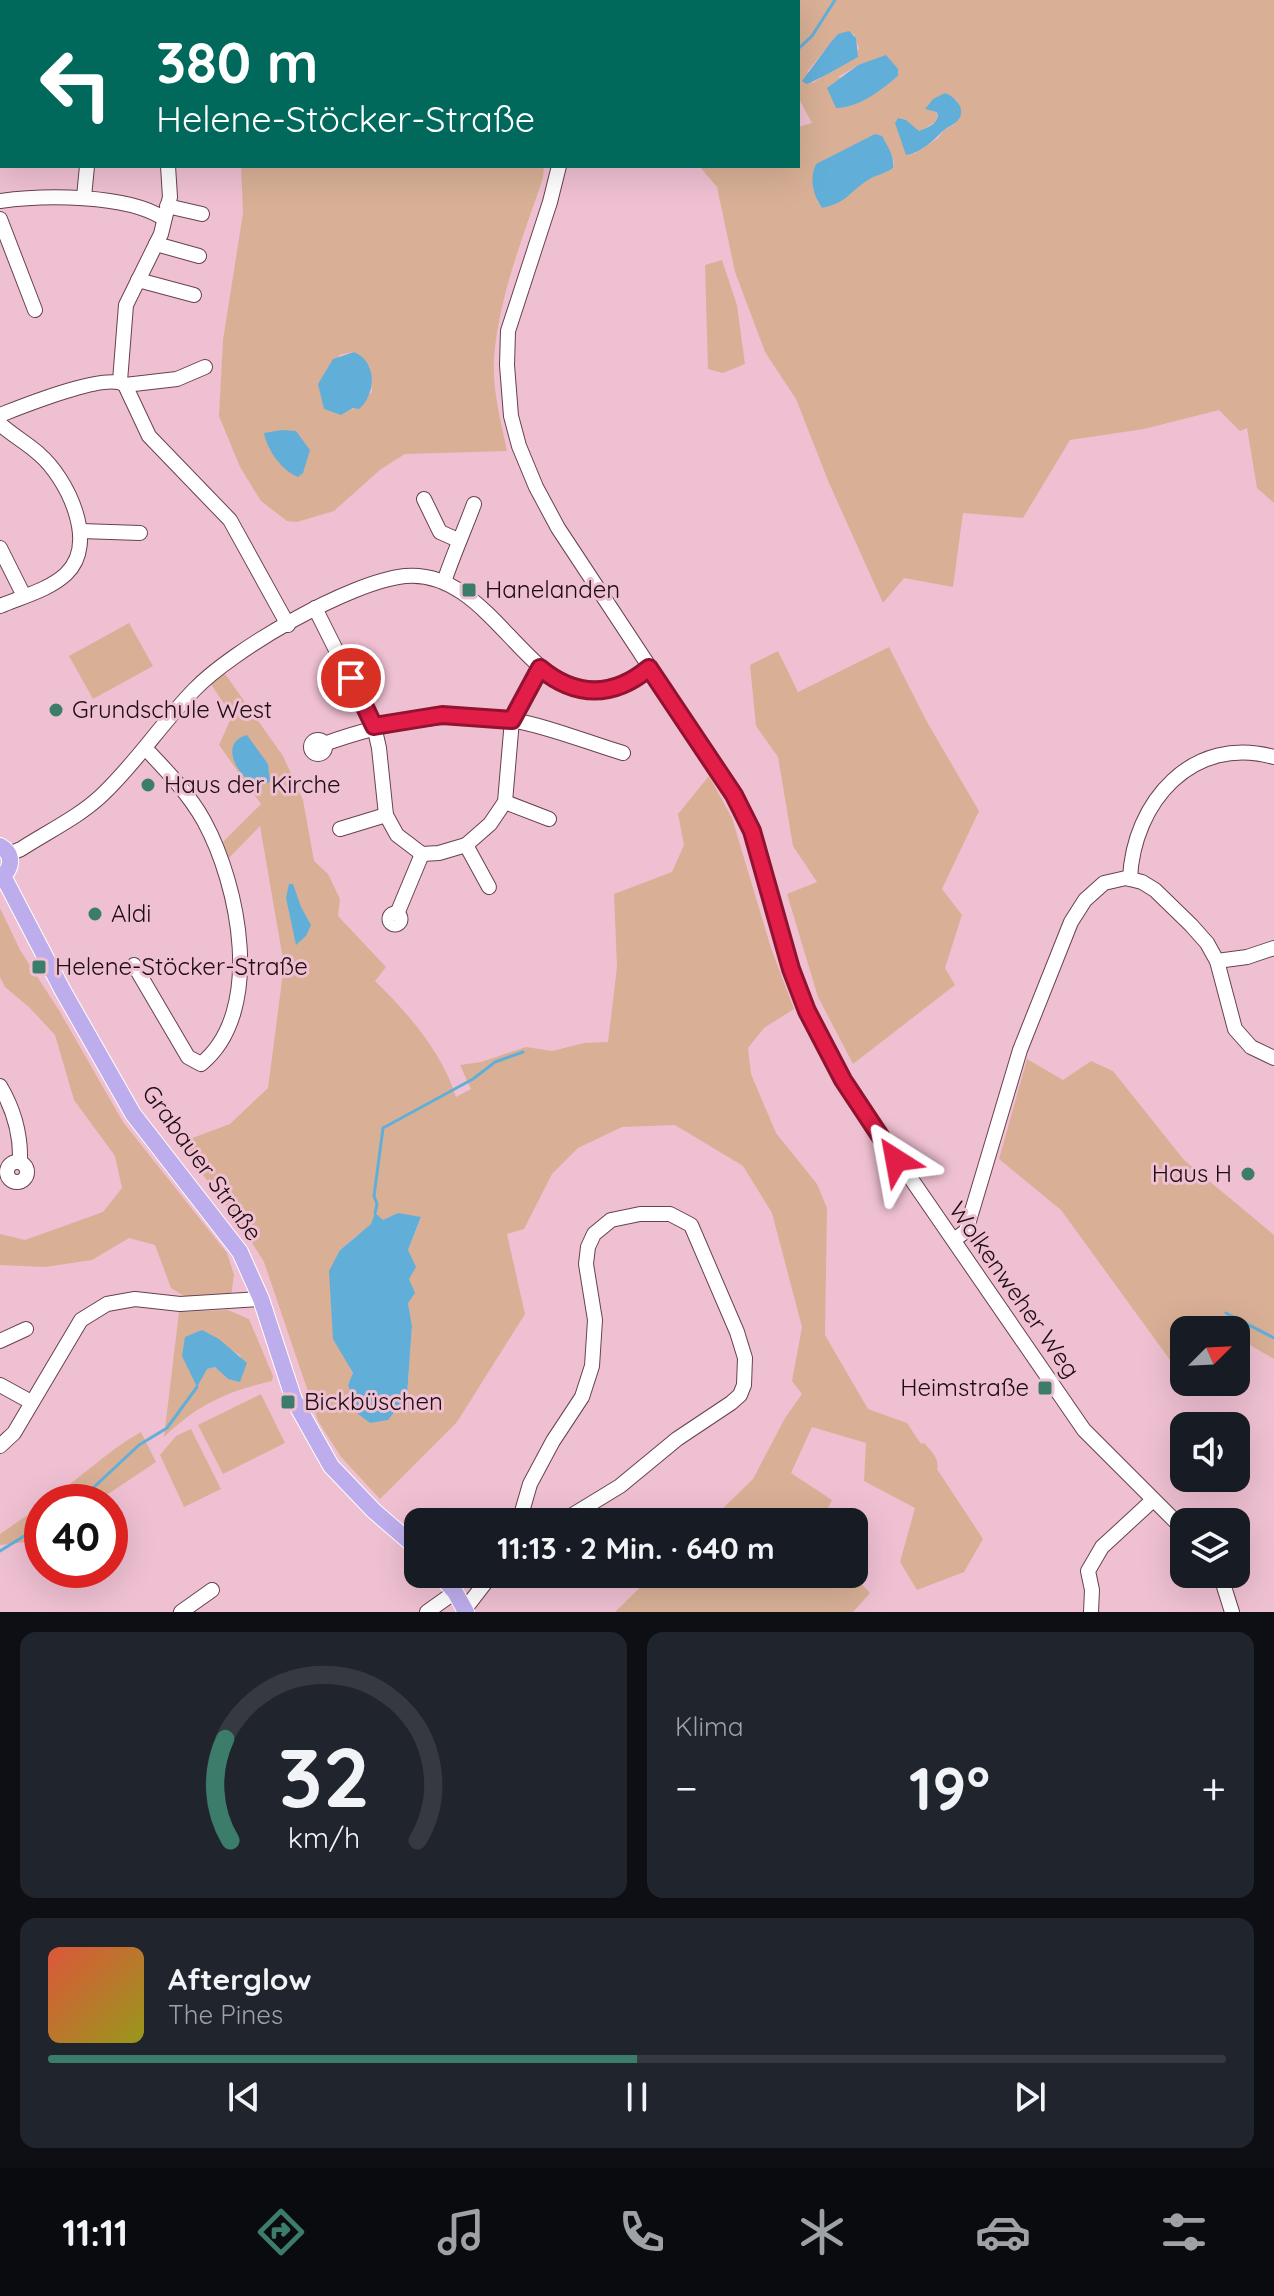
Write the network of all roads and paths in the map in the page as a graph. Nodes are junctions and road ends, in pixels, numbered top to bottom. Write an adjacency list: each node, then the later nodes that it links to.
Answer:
1 (87, 168): 4 (street)
2 (168, 168): 6 (street)
3 (558, 168): 30 (street, Wolkenweher Weg)
4 (84, 197): 5 (street); 6 (street)
5 (0, 201)
6 (165, 212): 7 (street); 9 (street)
7 (202, 214)
8 (0, 219): 13 (street)
9 (156, 244): 10 (street); 11 (street)
10 (199, 256)
11 (138, 280): 12 (street); 15 (street)
12 (194, 295)
13 (35, 310)
14 (205, 367): 15 (street)
15 (123, 383): 16 (street); 28 (street)
16 (0, 415)
17 (0, 424): 20 (street)
18 (424, 499): 22 (street)
19 (474, 504): 22 (street)
20 (81, 531): 21 (street); 25 (street)
21 (140, 533)
22 (458, 540): 24 (street)
23 (0, 548): 25 (street)
24 (444, 582): 27 (street); 29 (street)
25 (24, 596): 26 (street)
26 (0, 606)
27 (315, 608): 28 (street); 32 (street)
28 (288, 625): 34 (street)
29 (540, 668): 30 (street); 31 (street)
30 (649, 668): 54 (street, Wolkenweher Weg)
31 (512, 720): 32 (street); 35 (street); 37 (street)
32 (374, 726): 33 (street); 38 (street)
33 (324, 744)
34 (146, 749): 42 (street); 50 (street)
35 (623, 753)
36 (1274, 757): 45 (street)
37 (505, 802): 39 (street); 41 (street)
38 (386, 815): 40 (street); 43 (street)
39 (549, 819)
40 (340, 829)
41 (466, 845): 43 (street); 46 (street)
42 (4, 850): 44 (main road)
43 (422, 854): 47 (street)
44 (1, 877): 55 (main road, Grabauer Straße)
45 (1130, 879): 49 (street); 54 (street)
46 (489, 887)
47 (397, 914)
48 (1274, 948): 49 (street)
49 (1217, 961): 51 (street)
50 (134, 965)
51 (1274, 1058)
52 (0, 1086): 53 (street)
53 (20, 1162)
54 (954, 1240): 61 (street, Wolkenweher Weg)
55 (261, 1299): 59 (street); 65 (main road, Grabauer Straße)
56 (26, 1329): 57 (street)
57 (0, 1341)
58 (0, 1385): 59 (street)
59 (31, 1402): 60 (street)
60 (0, 1446)
61 (1153, 1500): 64 (street, Wolkenweher Weg); 74 (street)
62 (526, 1508): 63 (street)
63 (584, 1508)
64 (1170, 1516)
65 (404, 1537)
66 (451, 1588): 70 (main road)
67 (482, 1588): 71 (street)
68 (1226, 1588): 75 (street)
69 (212, 1590): 72 (street)
70 (455, 1592): 71 (main road); 73 (street)
71 (466, 1610)
72 (181, 1612)
73 (427, 1612)
74 (1091, 1612)
75 (1232, 1612)

